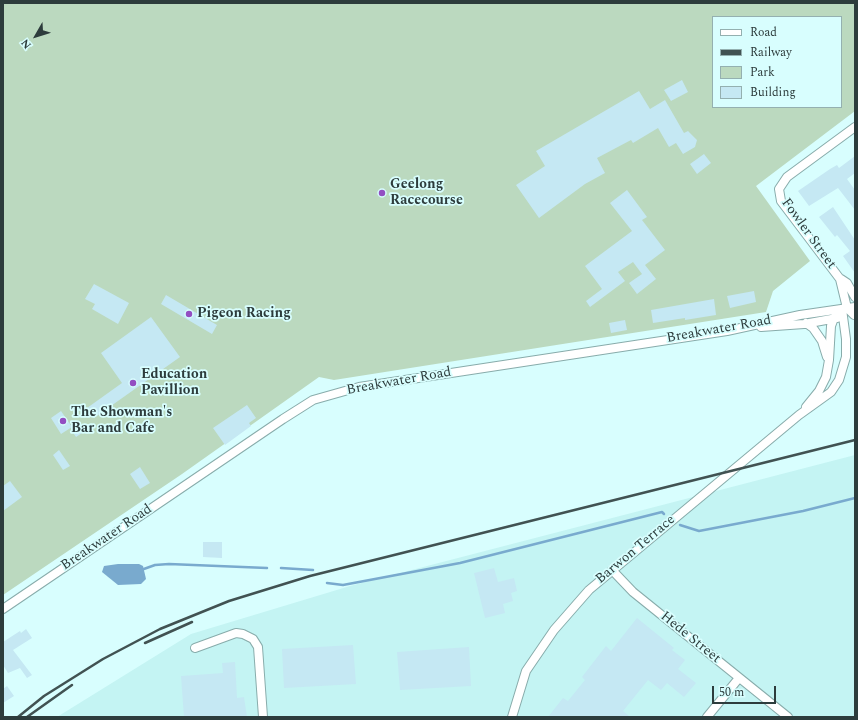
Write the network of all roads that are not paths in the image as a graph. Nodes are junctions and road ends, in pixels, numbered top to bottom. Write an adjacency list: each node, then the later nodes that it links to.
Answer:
1 (855, 127): 2 (street, Fowler Street)
2 (840, 278): 3 (street, Fowler Street); 4 (street, Fowler Street)
3 (855, 297)
4 (850, 312): 5 (street); 6 (street, Breakwater Road); 9 (street, Barwon Terrace)
5 (833, 319): 7 (street); 8 (street, Barwon Terrace)
6 (784, 322): 7 (street); 11 (street, Breakwater Road)
7 (806, 324): 8 (street)
8 (828, 371): 9 (street, Barwon Terrace)
9 (799, 415): 10 (street, Barwon Terrace)
10 (612, 570): 13 (street, Hede Street); 15 (street, Barwon Terrace)
11 (3, 609)
12 (195, 648): 14 (street)
13 (739, 678): 16 (street); 17 (street, Hede Street)
14 (263, 717)
15 (512, 717)
16 (707, 717)
17 (788, 717)

